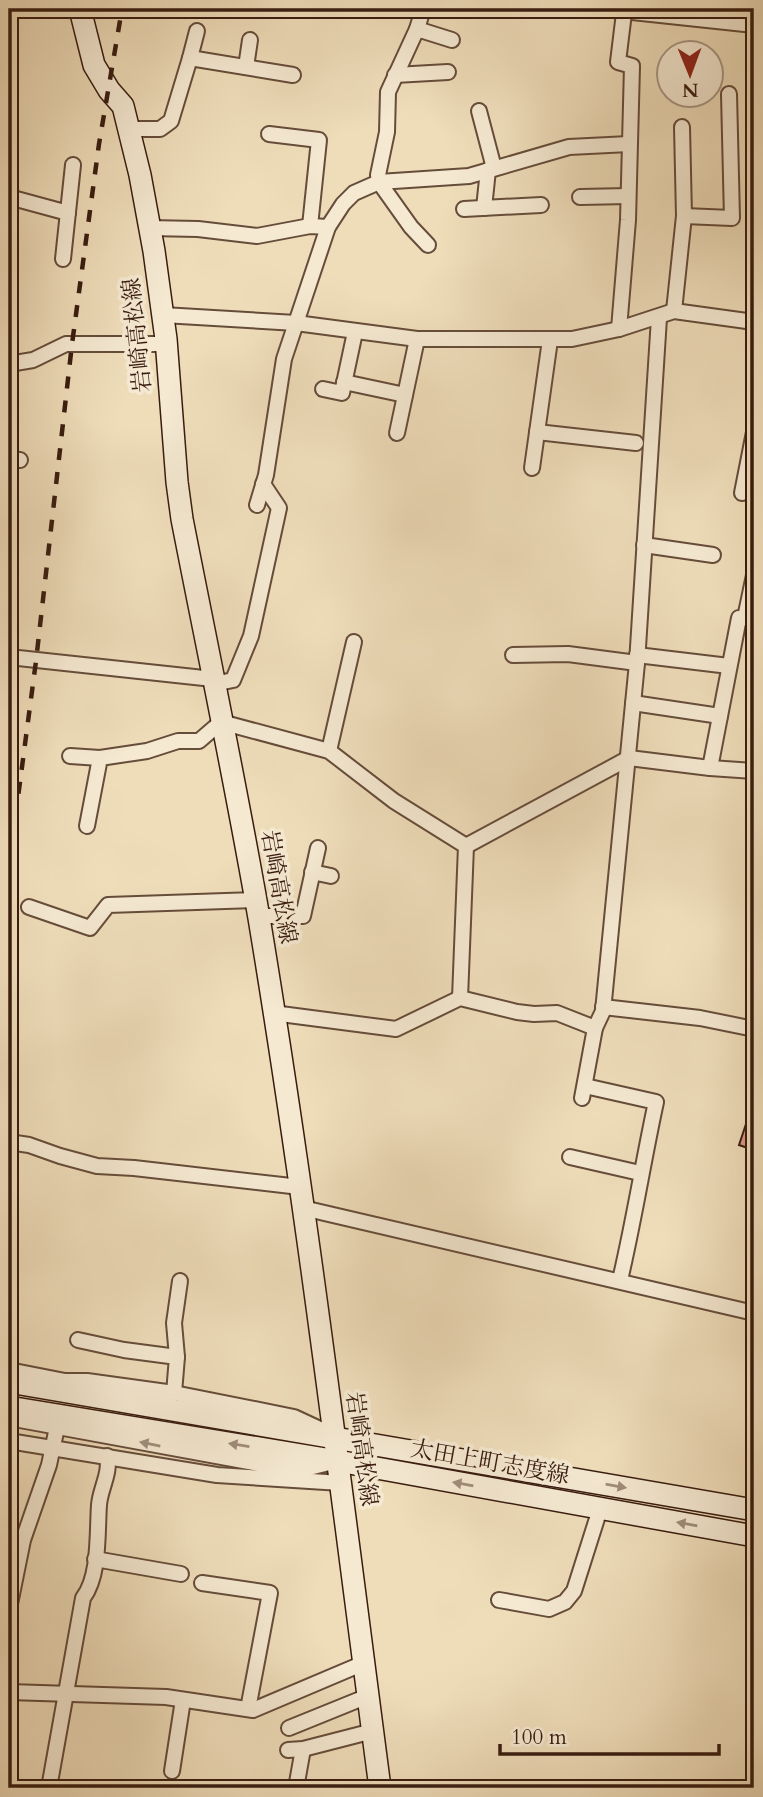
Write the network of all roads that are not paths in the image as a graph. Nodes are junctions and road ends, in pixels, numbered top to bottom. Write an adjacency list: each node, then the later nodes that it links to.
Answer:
1 (80, 9): 19 (main road, 岩崎高松線)
2 (423, 9): 7 (street)
3 (604, 9): 4 (street)
4 (624, 12): 5 (street); 21 (street)
5 (727, 15): 6 (street)
6 (754, 25)
7 (417, 29): 10 (street); 15 (street)
8 (197, 31): 11 (street)
9 (250, 40): 12 (street)
10 (452, 40)
11 (190, 58): 12 (street); 19 (street)
12 (246, 67): 14 (street)
13 (448, 72): 15 (street)
14 (293, 75)
15 (395, 75): 24 (street)
16 (729, 94): 32 (street)
17 (479, 111): 23 (street)
18 (682, 127): 32 (street)
19 (129, 129): 35 (main road, 岩崎高松線)
20 (269, 134): 33 (street)
21 (629, 144): 23 (street); 25 (street)
22 (73, 165): 31 (street)
23 (491, 169): 24 (street); 29 (street)
24 (379, 182): 34 (street); 36 (street)
25 (628, 196): 27 (street); 43 (street)
26 (9, 197): 31 (street)
27 (580, 197)
28 (541, 205): 29 (street)
29 (484, 208): 30 (street)
30 (464, 209)
31 (68, 213): 37 (street)
32 (684, 216): 38 (street)
33 (310, 226): 34 (street); 35 (street)
34 (328, 227): 42 (street)
35 (149, 228): 39 (main road, 岩崎高松線)
36 (428, 245)
37 (63, 259)
38 (674, 311): 40 (street); 41 (street)
39 (163, 315): 42 (street); 47 (main road, 岩崎高松線)
40 (659, 318): 43 (street); 60 (street)
41 (754, 322)
42 (296, 323): 44 (street); 57 (street)
43 (619, 330): 46 (street)
44 (355, 332): 45 (street); 49 (street)
45 (417, 339): 46 (street); 51 (street)
46 (550, 340): 52 (street)
47 (167, 344): 48 (street); 68 (main road, 岩崎高松線)
48 (9, 364)
49 (344, 382): 50 (street); 51 (street)
50 (323, 390)
51 (405, 395): 54 (street)
52 (537, 432): 55 (street); 56 (street)
53 (754, 432): 58 (street)
54 (397, 433)
55 (636, 443)
56 (532, 468)
57 (263, 484): 59 (street); 68 (street)
58 (742, 493)
59 (257, 505)
60 (644, 545): 61 (street); 66 (street)
61 (713, 555)
62 (754, 575): 67 (street)
63 (354, 642): 72 (street)
64 (513, 655): 66 (street)
65 (9, 658): 68 (street)
66 (637, 659): 67 (street); 69 (street)
67 (729, 666): 70 (street)
68 (213, 681): 71 (main road, 岩崎高松線)
69 (634, 703): 70 (street); 75 (street)
70 (720, 716): 76 (street)
71 (221, 722): 72 (street); 74 (street); 84 (main road, 岩崎高松線)
72 (329, 751): 79 (street)
73 (70, 756): 74 (street)
74 (100, 758): 78 (street)
75 (629, 758): 76 (street); 79 (street); 86 (street)
76 (710, 768): 77 (street)
77 (754, 771)
78 (87, 826)
79 (466, 846): 85 (street)
80 (318, 848): 81 (street)
81 (312, 872): 82 (street); 84 (street)
82 (331, 876)
83 (29, 907): 84 (street)
84 (257, 908): 87 (main road, 岩崎高松線)
85 (460, 998): 87 (street); 88 (street)
86 (603, 1007): 88 (street); 89 (street)
87 (273, 1013): 93 (main road, 岩崎高松線)
88 (595, 1028): 92 (street)
89 (754, 1029)
90 (9, 1142): 93 (street)
91 (570, 1157): 92 (street)
92 (640, 1172): 94 (street)
93 (302, 1198): 94 (street); 105 (main road, 岩崎高松線)
94 (620, 1280): 96 (street)
95 (180, 1281): 98 (street)
96 (754, 1313)
97 (78, 1340): 98 (street)
98 (177, 1357): 101 (street)
99 (9, 1370): 101 (street)
100 (9, 1382): 105 (main road, 太田上町志度線)
101 (174, 1393): 105 (street)
102 (9, 1406): 109 (main road, 太田上町志度線, one-way to 102)
103 (9, 1418): 109 (street, one-way to 103)
104 (56, 1432): 107 (street)
105 (334, 1436): 109 (main road, 岩崎高松線); 112 (main road, 太田上町志度線, one-way to 112)
106 (9, 1441): 107 (street)
107 (53, 1449): 108 (street); 118 (street)
108 (107, 1456): 110 (street); 114 (street)
109 (338, 1461): 110 (main road, 岩崎高松線); 111 (main road, 太田上町志度線, one-way to 109)
110 (341, 1483): 119 (main road, 岩崎高松線)
111 (600, 1509): 113 (main road, 太田上町志度線, one-way to 111); 117 (street)
112 (754, 1510)
113 (754, 1536)
114 (95, 1559): 115 (street); 121 (street)
115 (181, 1574)
116 (202, 1583): 124 (street)
117 (499, 1600)
118 (9, 1609)
119 (364, 1663): 122 (main road, 岩崎高松線); 124 (street)
120 (9, 1692): 121 (street)
121 (64, 1695): 123 (street); 128 (street)
122 (368, 1696): 125 (street); 126 (main road, 岩崎高松線)
123 (183, 1700): 124 (street); 127 (street)
124 (248, 1709)
125 (289, 1728)
126 (373, 1731): 129 (street); 130 (main road, 岩崎高松線)
127 (172, 1771)
128 (49, 1788)
129 (296, 1788)
130 (380, 1788)

